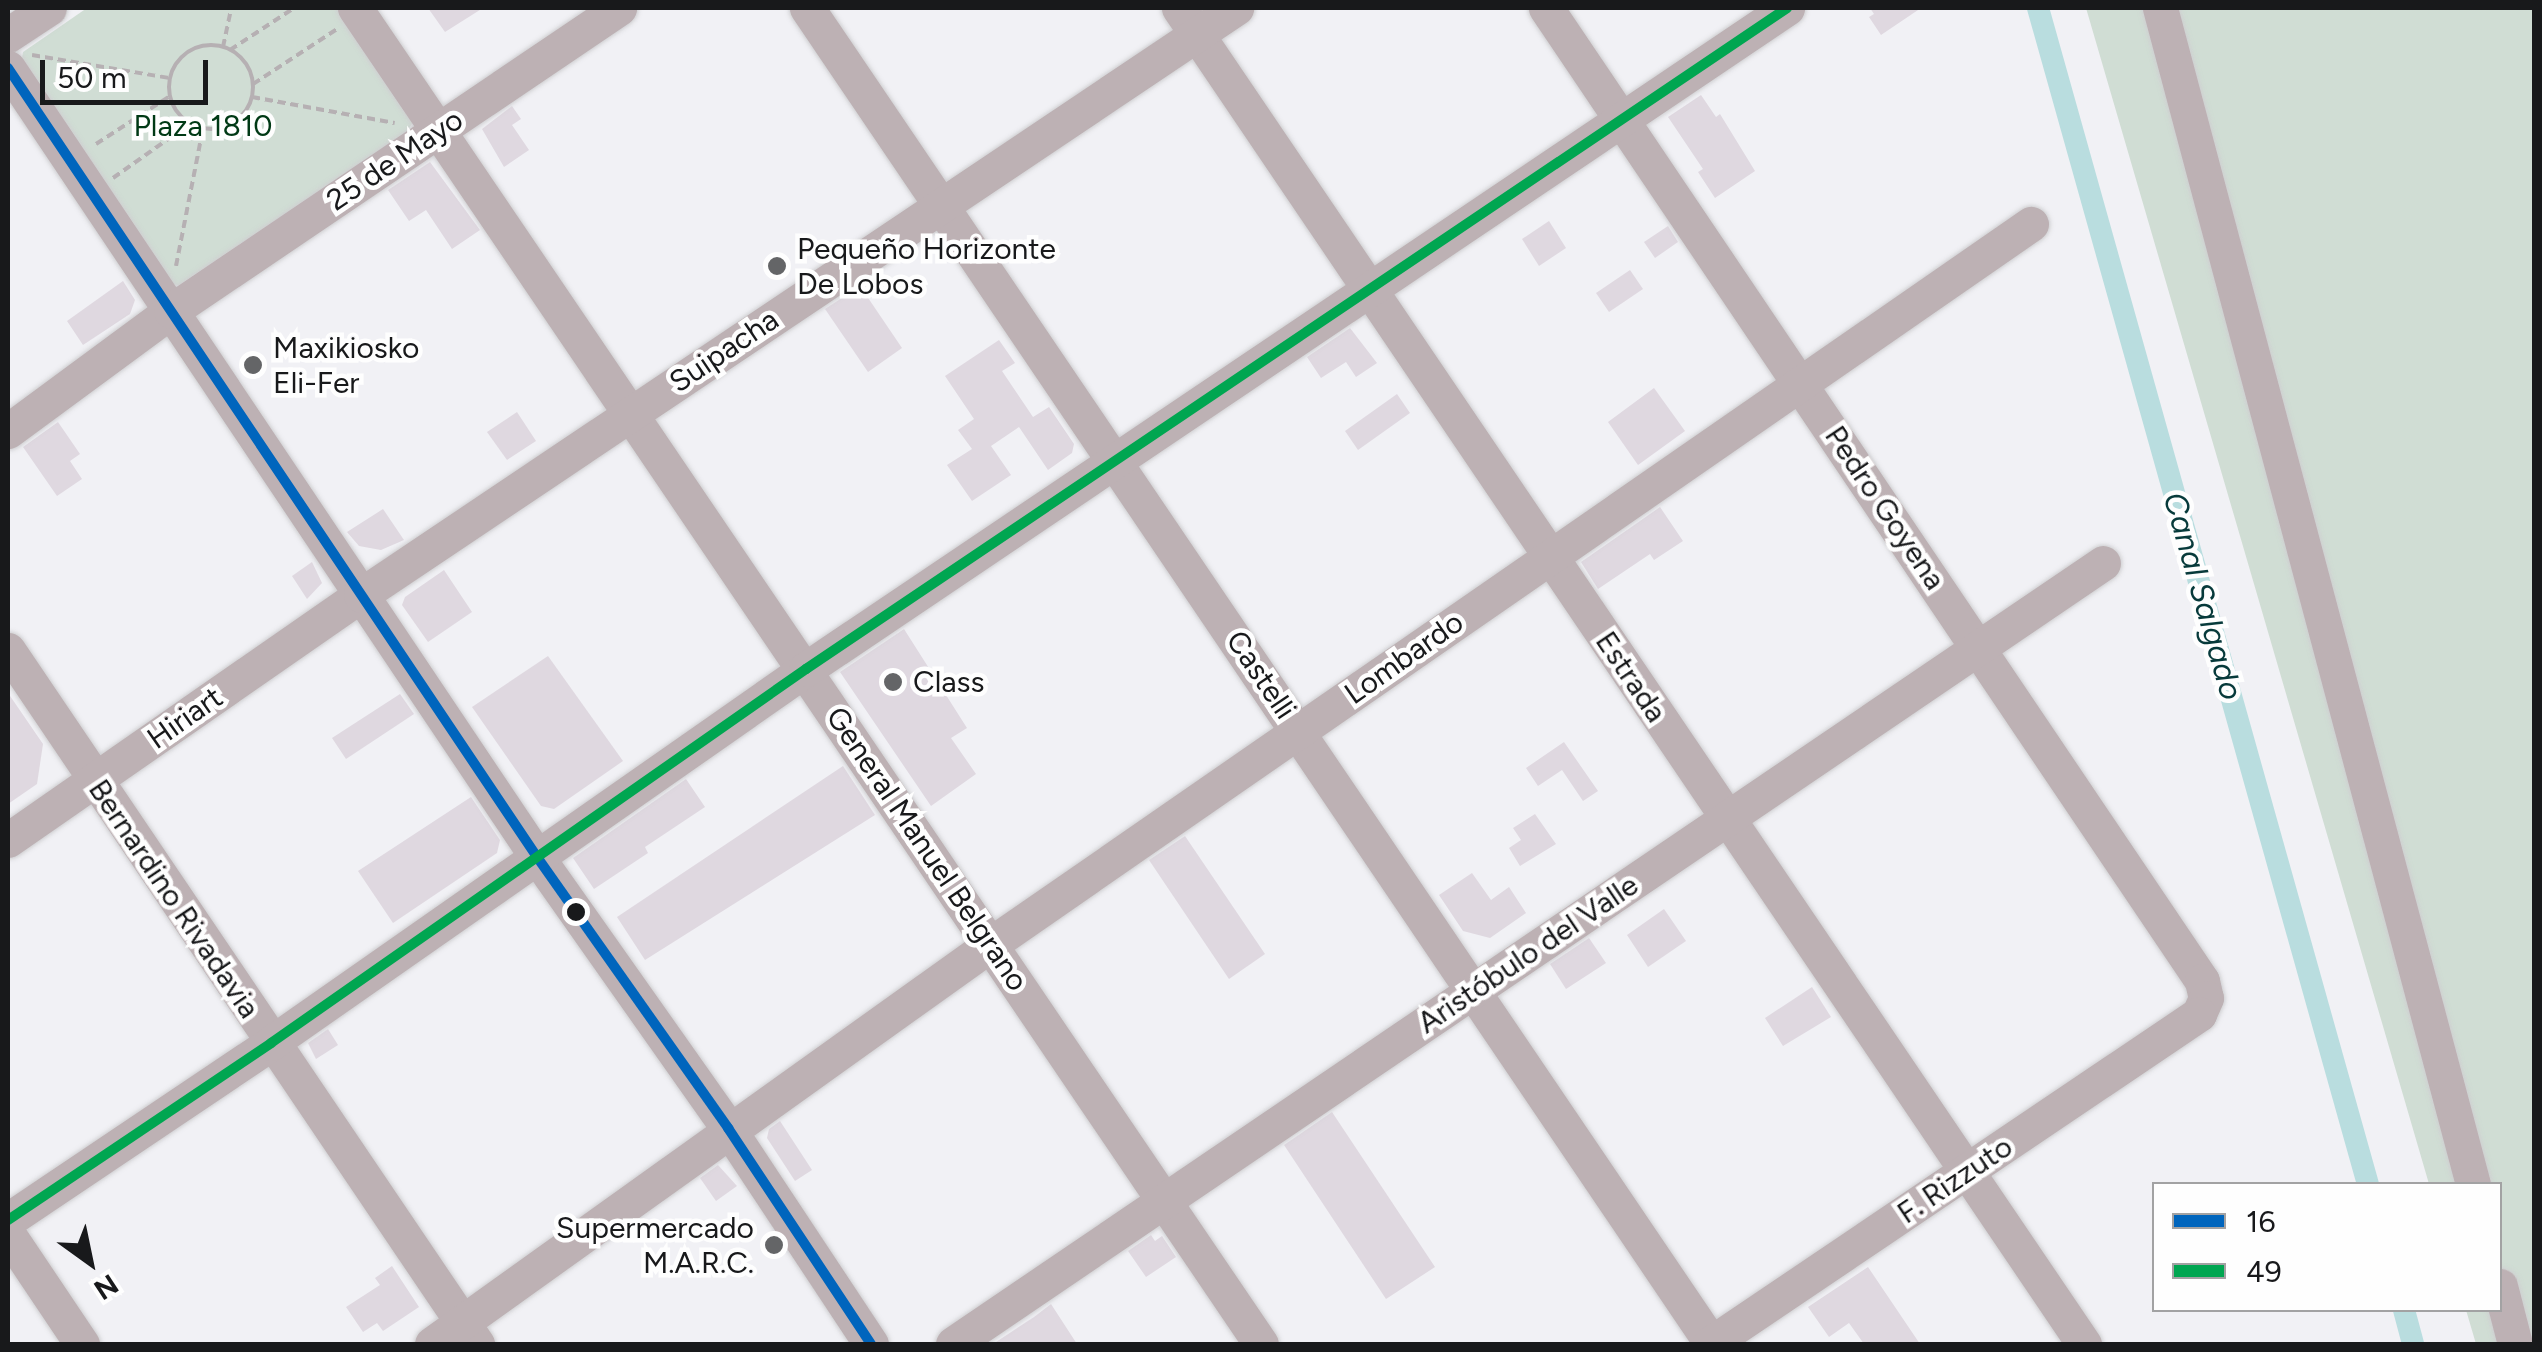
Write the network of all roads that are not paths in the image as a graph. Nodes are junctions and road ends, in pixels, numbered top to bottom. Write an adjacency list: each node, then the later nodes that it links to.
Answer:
1 (49, 8): 10 (street)
2 (619, 8): 12 (street, 25 de Mayo)
3 (807, 8): 13 (street, Castelli)
4 (1236, 8): 9 (street, Suipacha)
5 (1546, 8): 11 (street, Pedro Goyena)
6 (1787, 8): 11 (street)
7 (2160, 8): 38 (street)
8 (346, 18): 12 (street, General Manuel Belgrano)
9 (1188, 21): 13 (street, Suipacha); 15 (street, Estrada)
10 (13, 52): 16 (street)
11 (1621, 118): 15 (street); 17 (street, Pedro Goyena)
12 (438, 130): 16 (street, 25 de Mayo); 18 (street, General Manuel Belgrano)
13 (941, 204): 18 (street, Suipacha); 20 (street, Castelli)
14 (2031, 224): 17 (street, Lombardo)
15 (1368, 290): 20 (street); 21 (street, Estrada)
16 (172, 297): 19 (street, 25 de Mayo); 23 (street)
17 (1799, 381): 21 (street, Lombardo); 24 (street, Pedro Goyena)
18 (632, 413): 23 (street, Suipacha); 26 (street, General Manuel Belgrano)
19 (8, 431)
20 (1116, 461): 26 (street); 27 (street, Castelli)
21 (1550, 558): 27 (street, Lombardo); 29 (street, Estrada)
22 (2103, 563): 24 (street, Aristóbulo del Valle)
23 (361, 595): 28 (street, Hiriart); 31 (street)
24 (1977, 645): 29 (street, Aristóbulo del Valle); 34 (street, Pedro Goyena)
25 (8, 650): 28 (street, Bernardino Rivadavia)
26 (806, 669): 31 (street); 32 (street, General Manuel Belgrano)
27 (1299, 730): 32 (street, Lombardo); 33 (street, Castelli)
28 (95, 782): 30 (street, Hiriart); 35 (street, Bernardino Rivadavia)
29 (1728, 818): 33 (street, Aristóbulo del Valle); 37 (street, Estrada)
30 (8, 840)
31 (537, 856): 35 (street); 36 (street)
32 (991, 944): 36 (street, Lombardo); 39 (street, General Manuel Belgrano)
33 (1476, 990): 39 (street, Aristóbulo del Valle); 49 (street, Castelli)
34 (2199, 1014): 37 (street, F. Rizzuto)
35 (272, 1042): 40 (street); 43 (street, Bernardino Rivadavia)
36 (728, 1128): 43 (street, Lombardo); 46 (street)
37 (1966, 1173): 49 (street, F. Rizzuto); 50 (street, Estrada)
38 (2471, 1182)
39 (1163, 1200): 47 (street, Aristóbulo del Valle); 48 (street, General Manuel Belgrano)
40 (8, 1220)
41 (8, 1234): 44 (street)
42 (2502, 1294): 51 (street)
43 (469, 1334): 45 (street, Lombardo)
44 (82, 1344)
45 (432, 1344)
46 (872, 1344)
47 (953, 1344)
48 (1261, 1344)
49 (1711, 1344)
50 (2084, 1344)
51 (2515, 1344)

